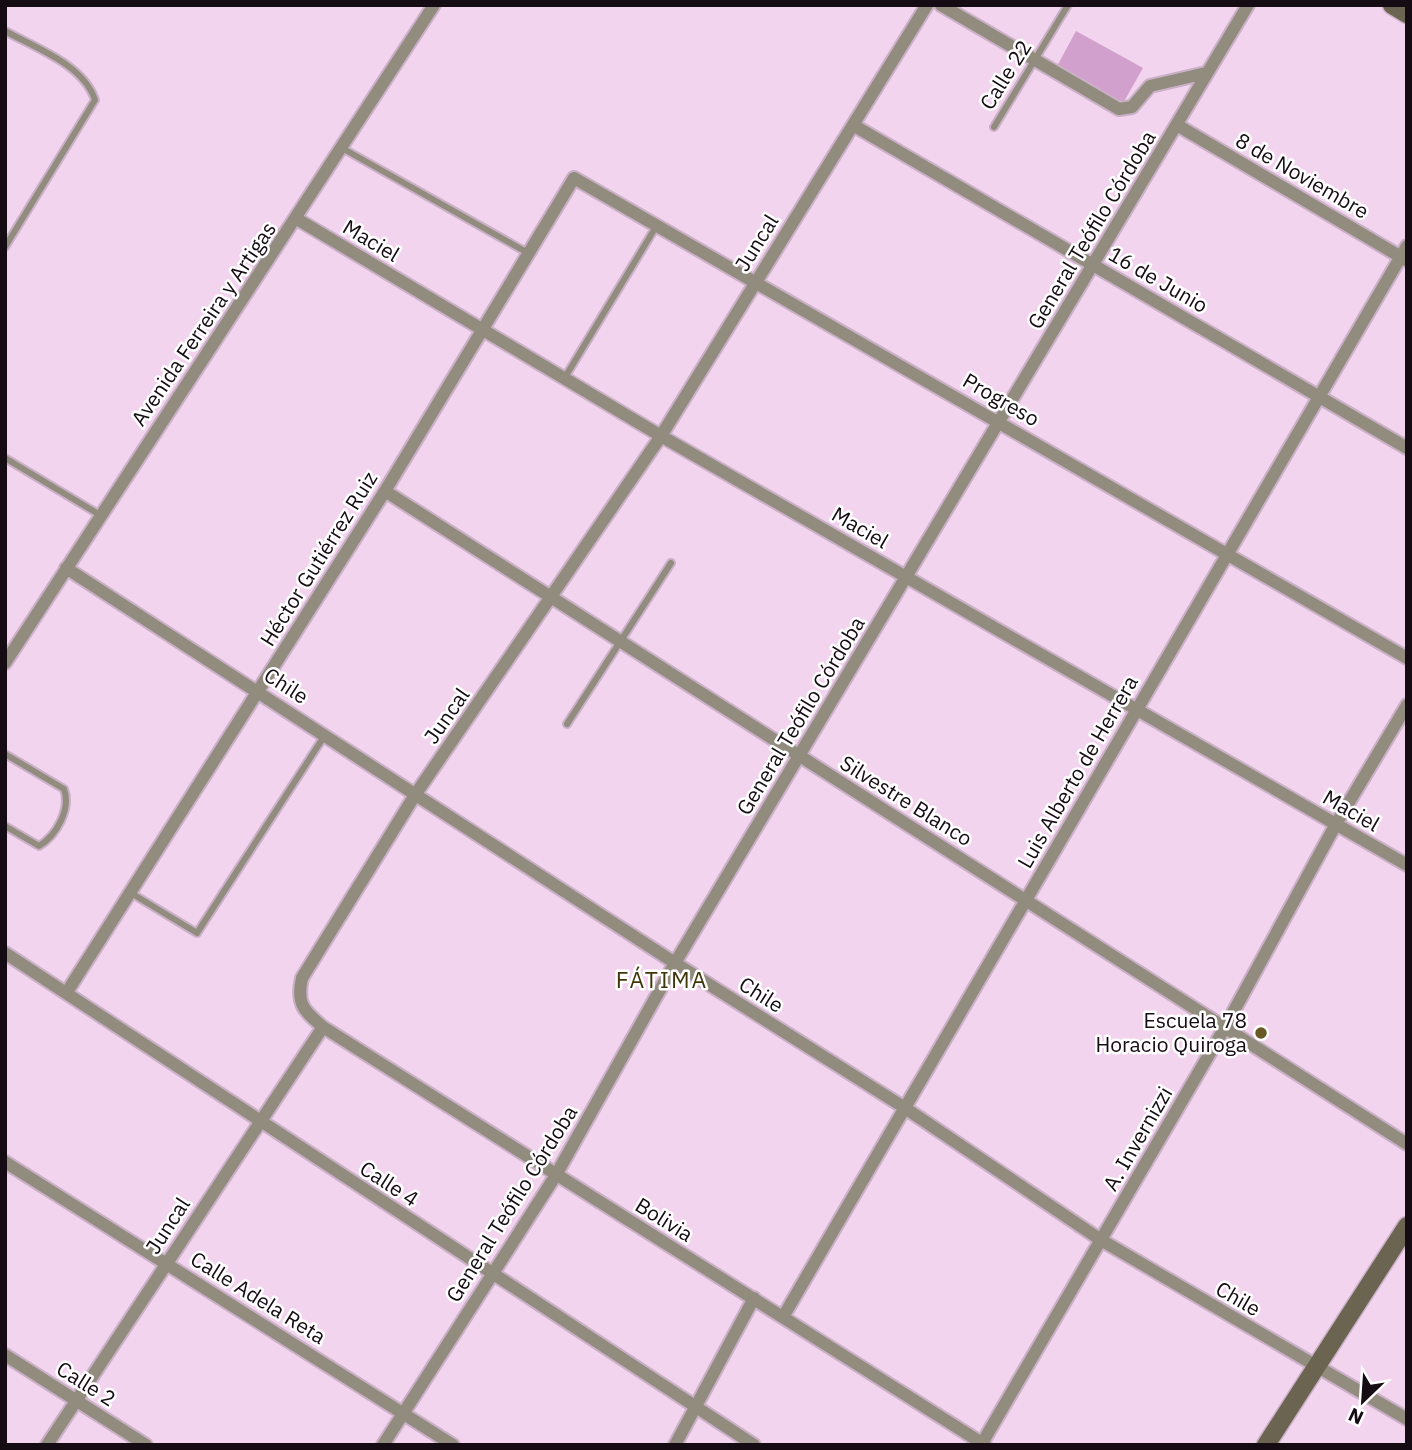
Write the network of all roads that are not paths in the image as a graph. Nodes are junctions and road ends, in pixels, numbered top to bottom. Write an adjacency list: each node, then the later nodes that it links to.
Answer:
1 (434, 5): 14 (street, Avenida Ferreira y Artigas)
2 (927, 5): 11 (street, Juncal)
3 (941, 5): 9 (street)
4 (1068, 5): 9 (lane, Calle 22)
5 (1248, 5): 10 (street, General Teófilo Córdoba)
6 (1392, 5): 7 (street)
7 (1407, 14)
8 (5, 31): 18 (lane)
9 (1036, 61): 10 (street); 13 (lane, Calle 22)
10 (1206, 73): 12 (street, General Teófilo Córdoba)
11 (853, 125): 21 (street, 16 de Junio); 22 (street, Juncal)
12 (1177, 125): 20 (street, 8 de Noviembre); 21 (street, General Teófilo Córdoba)
13 (994, 127)
14 (342, 148): 16 (street, Avenida Ferreira y Artigas); 19 (lane)
15 (574, 178): 17 (street, Progreso); 19 (street, Héctor Gutiérrez Ruiz)
16 (297, 219): 23 (street, Maciel); 31 (street, Avenida Ferreira y Artigas)
17 (657, 225): 22 (street, Progreso); 24 (lane)
18 (5, 247)
19 (528, 253): 23 (street, Héctor Gutiérrez Ruiz)
20 (1405, 254): 25 (street, Luis Alberto de Herrera)
21 (1093, 265): 25 (street, 16 de Junio); 26 (street, General Teófilo Córdoba)
22 (756, 281): 26 (street, Progreso); 27 (street, Juncal)
23 (481, 330): 24 (street, Maciel); 30 (street, Héctor Gutiérrez Ruiz)
24 (564, 379): 27 (street, Maciel)
25 (1319, 397): 28 (street, 16 de Junio); 32 (street, Luis Alberto de Herrera)
26 (999, 421): 32 (street, Progreso); 35 (street, General Teófilo Córdoba)
27 (662, 436): 35 (street, Maciel); 36 (street, Juncal)
28 (1407, 448)
29 (5, 458): 31 (lane)
30 (385, 491): 36 (street, Silvestre Blanco); 40 (street, Héctor Gutiérrez Ruiz)
31 (100, 515): 34 (street, Avenida Ferreira y Artigas)
32 (1228, 554): 38 (street, Progreso); 42 (street, Luis Alberto de Herrera)
33 (671, 563): 37 (lane)
34 (66, 568): 39 (street, Avenida Ferreira y Artigas); 40 (street, Chile)
35 (906, 576): 42 (street, Maciel); 46 (street, General Teófilo Córdoba)
36 (551, 600): 37 (street, Silvestre Blanco); 47 (street, Juncal)
37 (620, 643): 43 (lane); 46 (street, Silvestre Blanco)
38 (1407, 658)
39 (5, 663)
40 (258, 691): 44 (street, Chile); 51 (street, Héctor Gutiérrez Ruiz)
41 (1407, 705): 48 (street, A. Invernizzi)
42 (1138, 708): 48 (street, Maciel); 52 (street, Luis Alberto de Herrera)
43 (567, 724)
44 (325, 735): 47 (street, Chile); 51 (lane)
45 (5, 754): 49 (lane)
46 (800, 756): 52 (street, Silvestre Blanco); 54 (street, General Teófilo Córdoba)
47 (415, 795): 54 (street, Chile); 56 (street, Juncal)
48 (1336, 824): 50 (street, Maciel); 57 (street, A. Invernizzi)
49 (5, 826)
50 (1407, 865)
51 (130, 892): 55 (street, Héctor Gutiérrez Ruiz)
52 (1026, 900): 57 (street, Silvestre Blanco); 58 (street, Luis Alberto de Herrera)
53 (8, 960): 55 (street, Calle 4)
54 (675, 964): 58 (street, Chile); 62 (street, General Teófilo Córdoba)
55 (66, 992): 59 (street, Calle 4)
56 (323, 1027): 59 (street, Juncal); 62 (street, Bolivia)
57 (1224, 1029): 60 (street, Silvestre Blanco); 64 (street, A. Invernizzi)
58 (905, 1108): 64 (street, Chile); 68 (street, Luis Alberto de Herrera)
59 (258, 1122): 65 (street, Juncal); 66 (street, Calle 4)
60 (1407, 1144)
61 (5, 1162): 65 (street, Calle Adela Reta)
62 (556, 1175): 66 (street, General Teófilo Córdoba); 67 (street, Bolivia)
63 (1407, 1226): 70 (street)
64 (1101, 1240): 70 (street, Chile); 75 (street, A. Invernizzi)
65 (167, 1264): 71 (street, Juncal); 73 (street, Calle Adela Reta)
66 (492, 1274): 72 (street, Calle 4); 73 (street, General Teófilo Córdoba)
67 (754, 1298): 68 (street, Bolivia); 72 (street)
68 (783, 1317): 75 (street, Bolivia)
69 (5, 1356): 71 (street, Calle 2)
70 (1316, 1367): 74 (street, Chile); 82 (street)
71 (75, 1401): 76 (street, Juncal); 77 (street, Calle 2)
72 (695, 1408): 80 (street); 81 (street, Calle 4)
73 (404, 1412): 78 (street, General Teófilo Córdoba); 79 (street, Calle Adela Reta)
74 (1407, 1419)
75 (983, 1444)
76 (47, 1445)
77 (146, 1445)
78 (383, 1445)
79 (453, 1445)
80 (674, 1445)
81 (754, 1445)
82 (1266, 1445)

